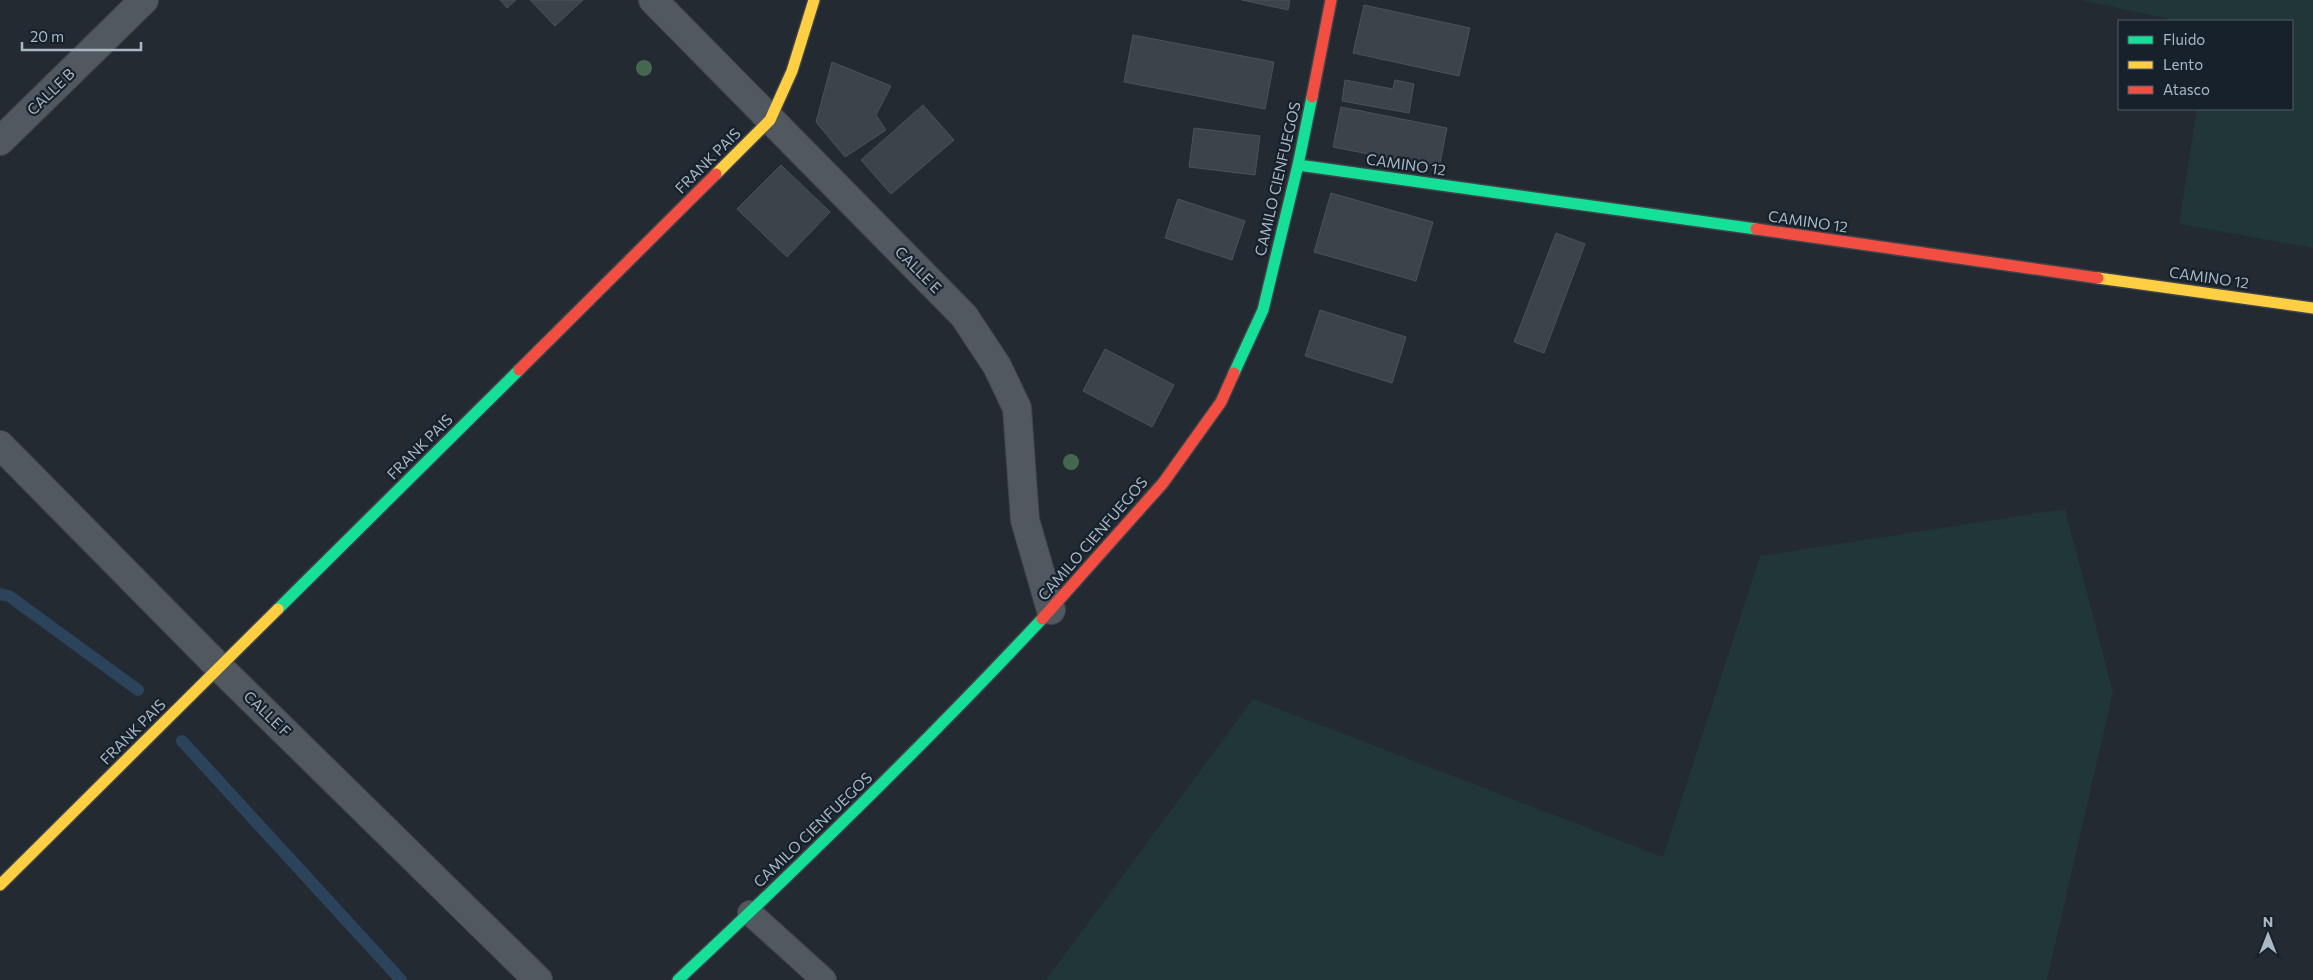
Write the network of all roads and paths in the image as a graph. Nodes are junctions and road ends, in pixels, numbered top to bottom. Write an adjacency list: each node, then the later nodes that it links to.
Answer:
1 (144, 0): 6 (street, CALLE B)
2 (653, 0): 5 (street, CALLE E)
3 (814, 0): 5 (street, FRANK PAIS)
4 (1331, 0): 7 (street, CAMILO CIENFUEGOS)
5 (770, 120): 10 (street, CALLE E); 11 (street, FRANK PAIS)
6 (0, 141)
7 (1298, 165): 8 (street, CAMINO 12); 10 (street, CAMILO CIENFUEGOS)
8 (2313, 308)
9 (0, 445): 11 (street, CALLE F)
10 (1051, 610): 13 (street, CAMILO CIENFUEGOS)
11 (219, 667): 12 (street, FRANK PAIS); 14 (street, CALLE F)
12 (0, 885)
13 (750, 912): 15 (street, CAMILO CIENFUEGOS); 16 (lane)
14 (538, 980)
15 (678, 980)
16 (824, 980)

